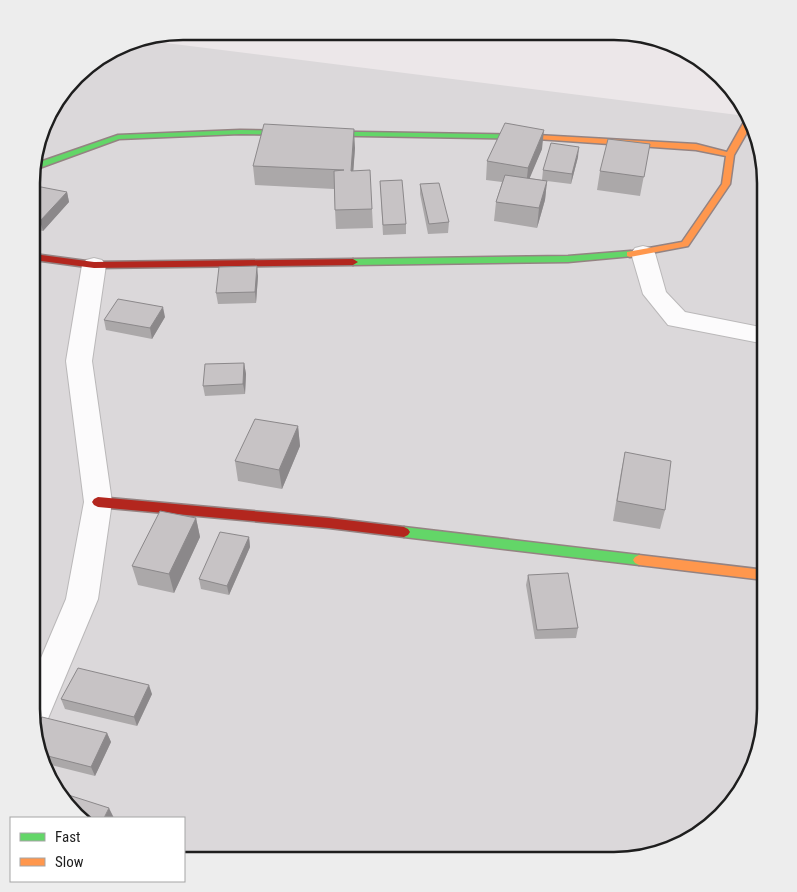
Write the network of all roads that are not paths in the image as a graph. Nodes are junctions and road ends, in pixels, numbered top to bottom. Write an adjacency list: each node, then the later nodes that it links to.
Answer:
1 (745, 127): 2 (street)
2 (730, 154): 3 (street); 4 (street)
3 (41, 164)
4 (643, 253): 6 (street); 7 (street)
5 (40, 258): 6 (street)
6 (94, 265): 8 (street)
7 (757, 334)
8 (98, 502): 9 (street); 10 (street)
9 (757, 574)
10 (40, 698)

